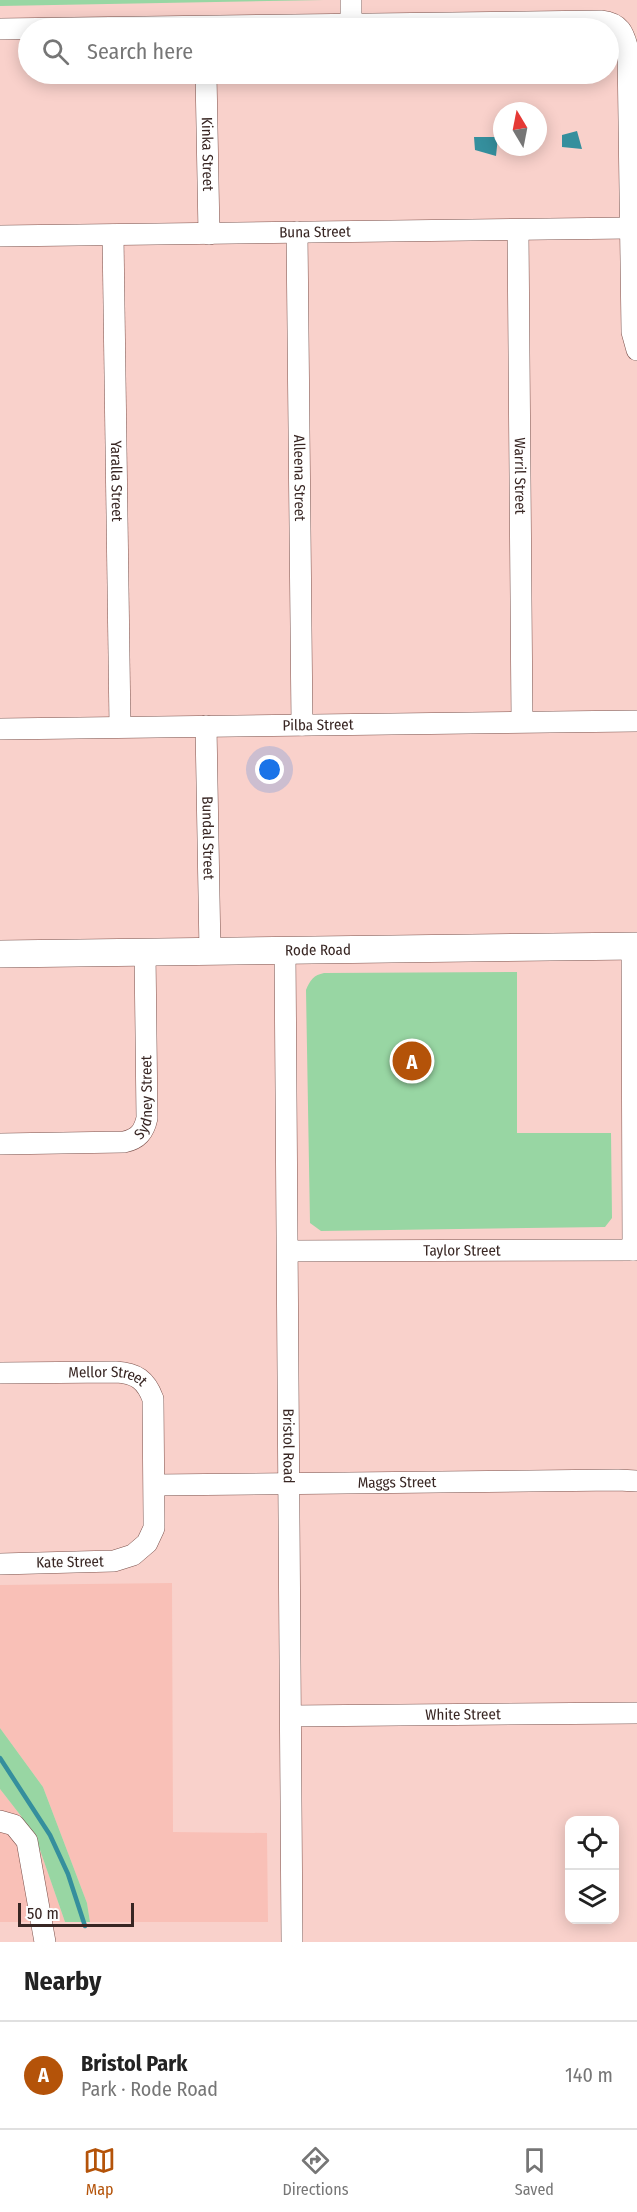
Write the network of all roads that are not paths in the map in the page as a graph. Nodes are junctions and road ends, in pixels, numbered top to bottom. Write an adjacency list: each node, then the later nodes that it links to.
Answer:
1 (351, 0): 2 (street)
2 (351, 18)
3 (619, 28): 7 (street)
4 (0, 29): 5 (street)
5 (18, 29)
6 (206, 84): 12 (street, Kinka Street)
7 (633, 138): 8 (street)
8 (630, 228): 9 (street, Buna Street); 14 (street)
9 (518, 230): 10 (street, Buna Street); 15 (street, Warril Street)
10 (297, 232): 12 (street, Buna Street); 17 (street, Alleena Street)
11 (113, 234): 12 (street, Buna Street); 13 (street, Buna Street); 18 (street, Yaralla Street)
12 (209, 234)
13 (0, 236)
14 (637, 350)
15 (522, 721): 16 (street, Pilba Street); 17 (street, Pilba Street)
16 (637, 721)
17 (302, 725): 19 (street, Pilba Street)
18 (120, 726): 19 (street, Pilba Street); 20 (street, Pilba Street)
19 (206, 726): 24 (street, Bundal Street)
20 (0, 729)
21 (635, 946): 22 (main road, Rode Road); 27 (street)
22 (285, 950): 24 (main road, Rode Road); 28 (street, Bristol Road)
23 (145, 952): 24 (main road, Rode Road); 25 (main road, Rode Road); 26 (street, Sydney Street)
24 (210, 952)
25 (0, 954)
26 (0, 1144)
27 (635, 1250): 28 (street, Taylor Street)
28 (288, 1251): 31 (street, Bristol Road)
29 (0, 1373): 32 (street, Mellor Street)
30 (637, 1481): 31 (street, Maggs Street)
31 (289, 1484): 32 (street, Maggs Street); 35 (street, Bristol Road)
32 (155, 1485): 33 (street, Kate Street)
33 (0, 1563)
34 (637, 1713): 35 (street, White Street)
35 (291, 1716): 38 (street, Bristol Road)
36 (0, 1821): 37 (street)
37 (45, 1942)
38 (292, 1942)

